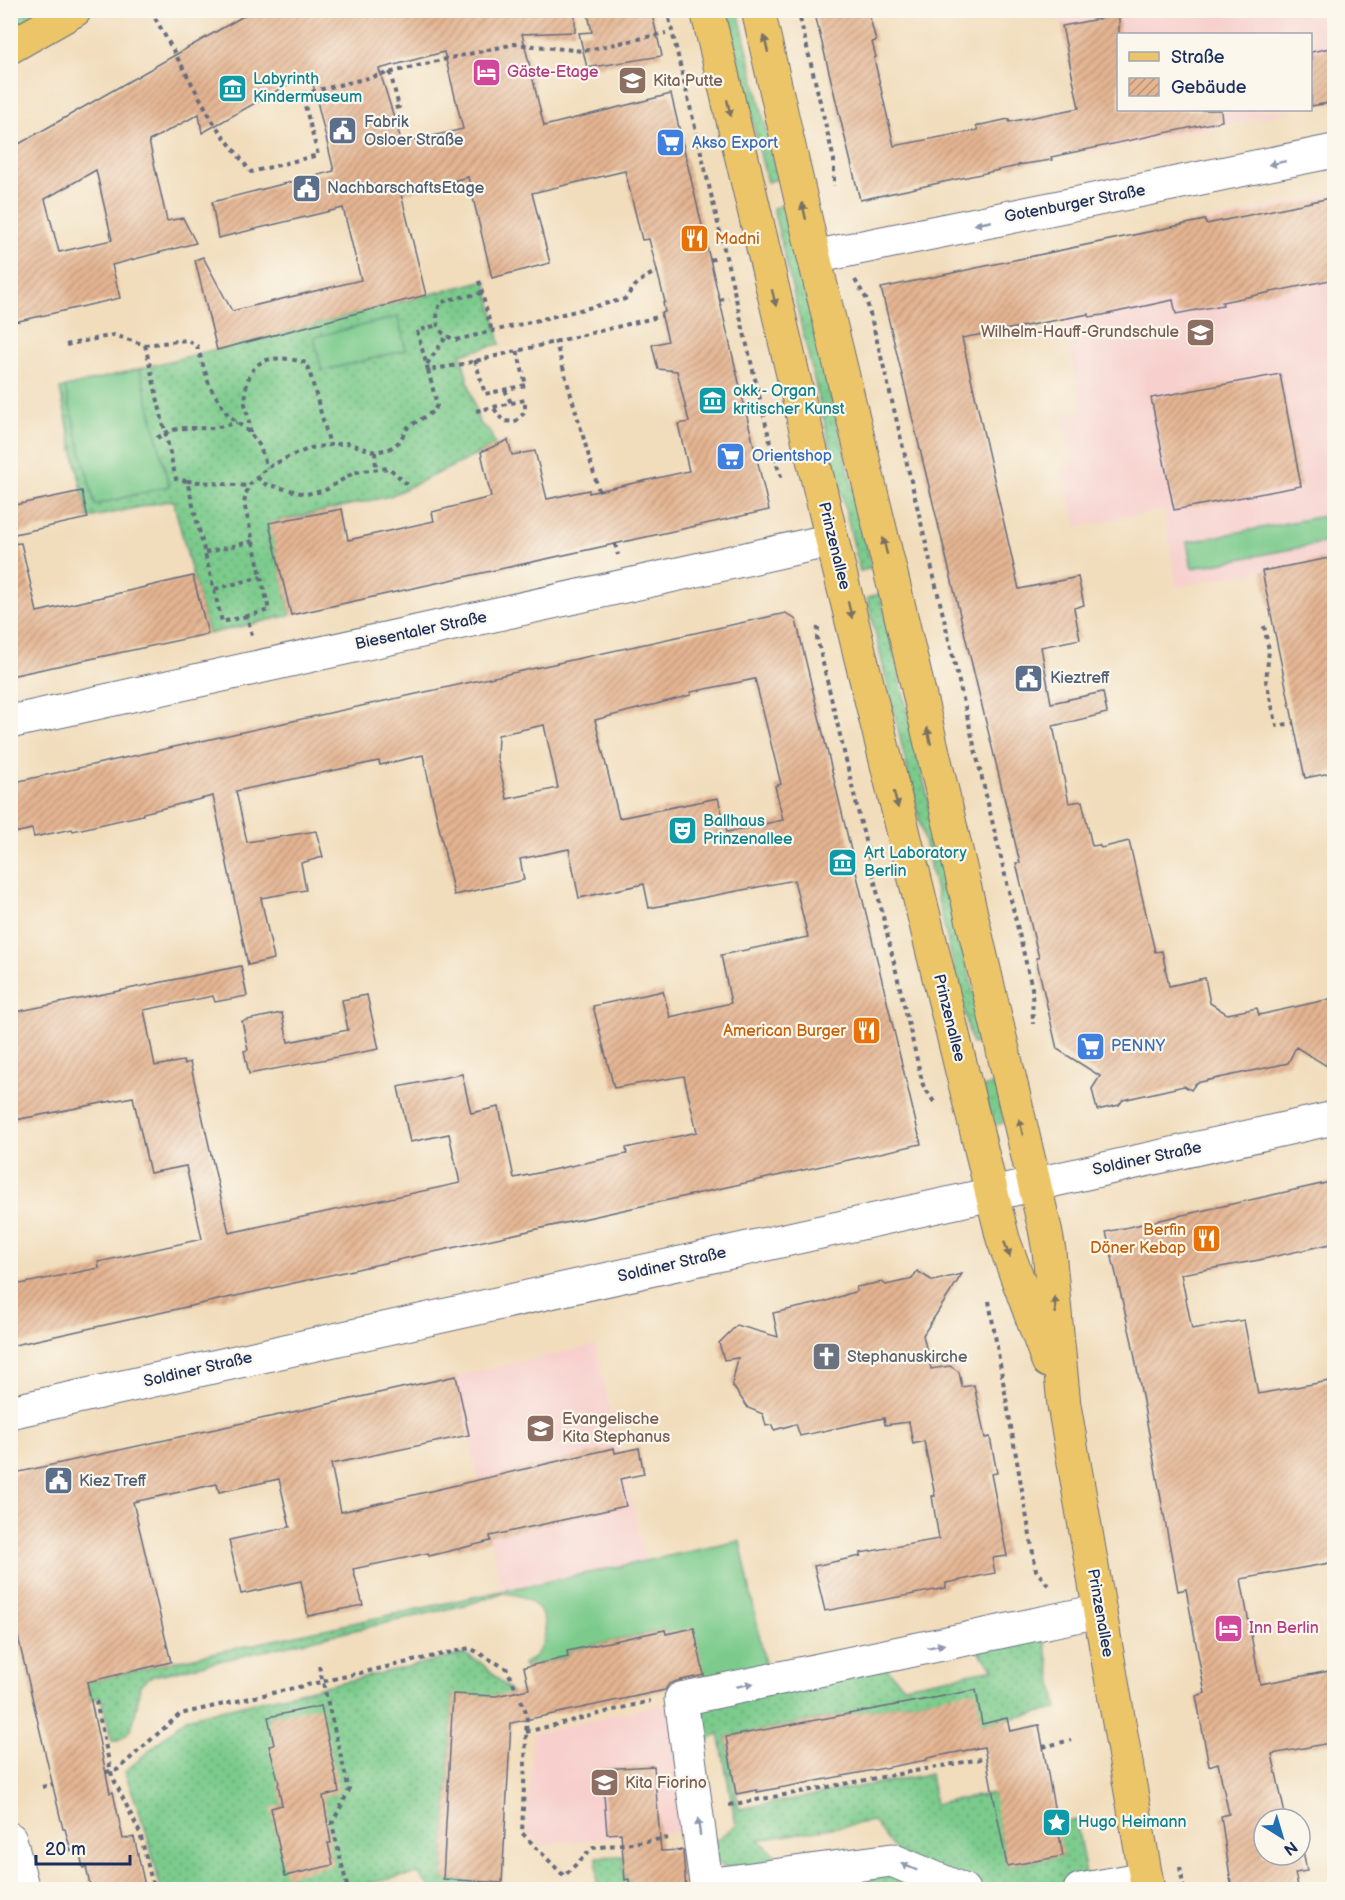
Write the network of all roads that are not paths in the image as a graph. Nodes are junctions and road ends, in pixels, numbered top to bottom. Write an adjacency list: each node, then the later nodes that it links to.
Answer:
1 (75, 10): 4 (main road)
2 (707, 10): 7 (main road, Prinzenallee, one-way to 7)
3 (758, 10): 6 (main road, Prinzenallee, one-way to 3)
4 (10, 47)
5 (1335, 150): 6 (street, Gotenburger Straße, one-way to 6)
6 (814, 257): 9 (main road, Prinzenallee, one-way to 6)
7 (832, 540): 8 (street, Biesentaler Straße); 10 (main road, Prinzenallee, one-way to 10)
8 (10, 722)
9 (1008, 1070): 10 (main road, Prinzenallee); 12 (main road, Prinzenallee, one-way to 9)
10 (964, 1080): 13 (main road, Prinzenallee)
11 (1335, 1118): 12 (street, Soldiner Straße)
12 (1035, 1184): 13 (street, Soldiner Straße); 14 (main road, Prinzenallee, one-way to 12)
13 (993, 1193): 14 (main road, Prinzenallee, one-way to 14); 15 (street, Soldiner Straße)
14 (1064, 1405): 16 (main road, Prinzenallee)
15 (10, 1412)
16 (1099, 1611): 18 (main road, Prinzenallee); 19 (street, one-way to 16)
17 (10, 1839): 20 (street)
18 (1147, 1884): 22 (street)
19 (707, 1887): 21 (street, one-way to 19)
20 (23, 1890)
21 (963, 1890)
22 (1080, 1890)

